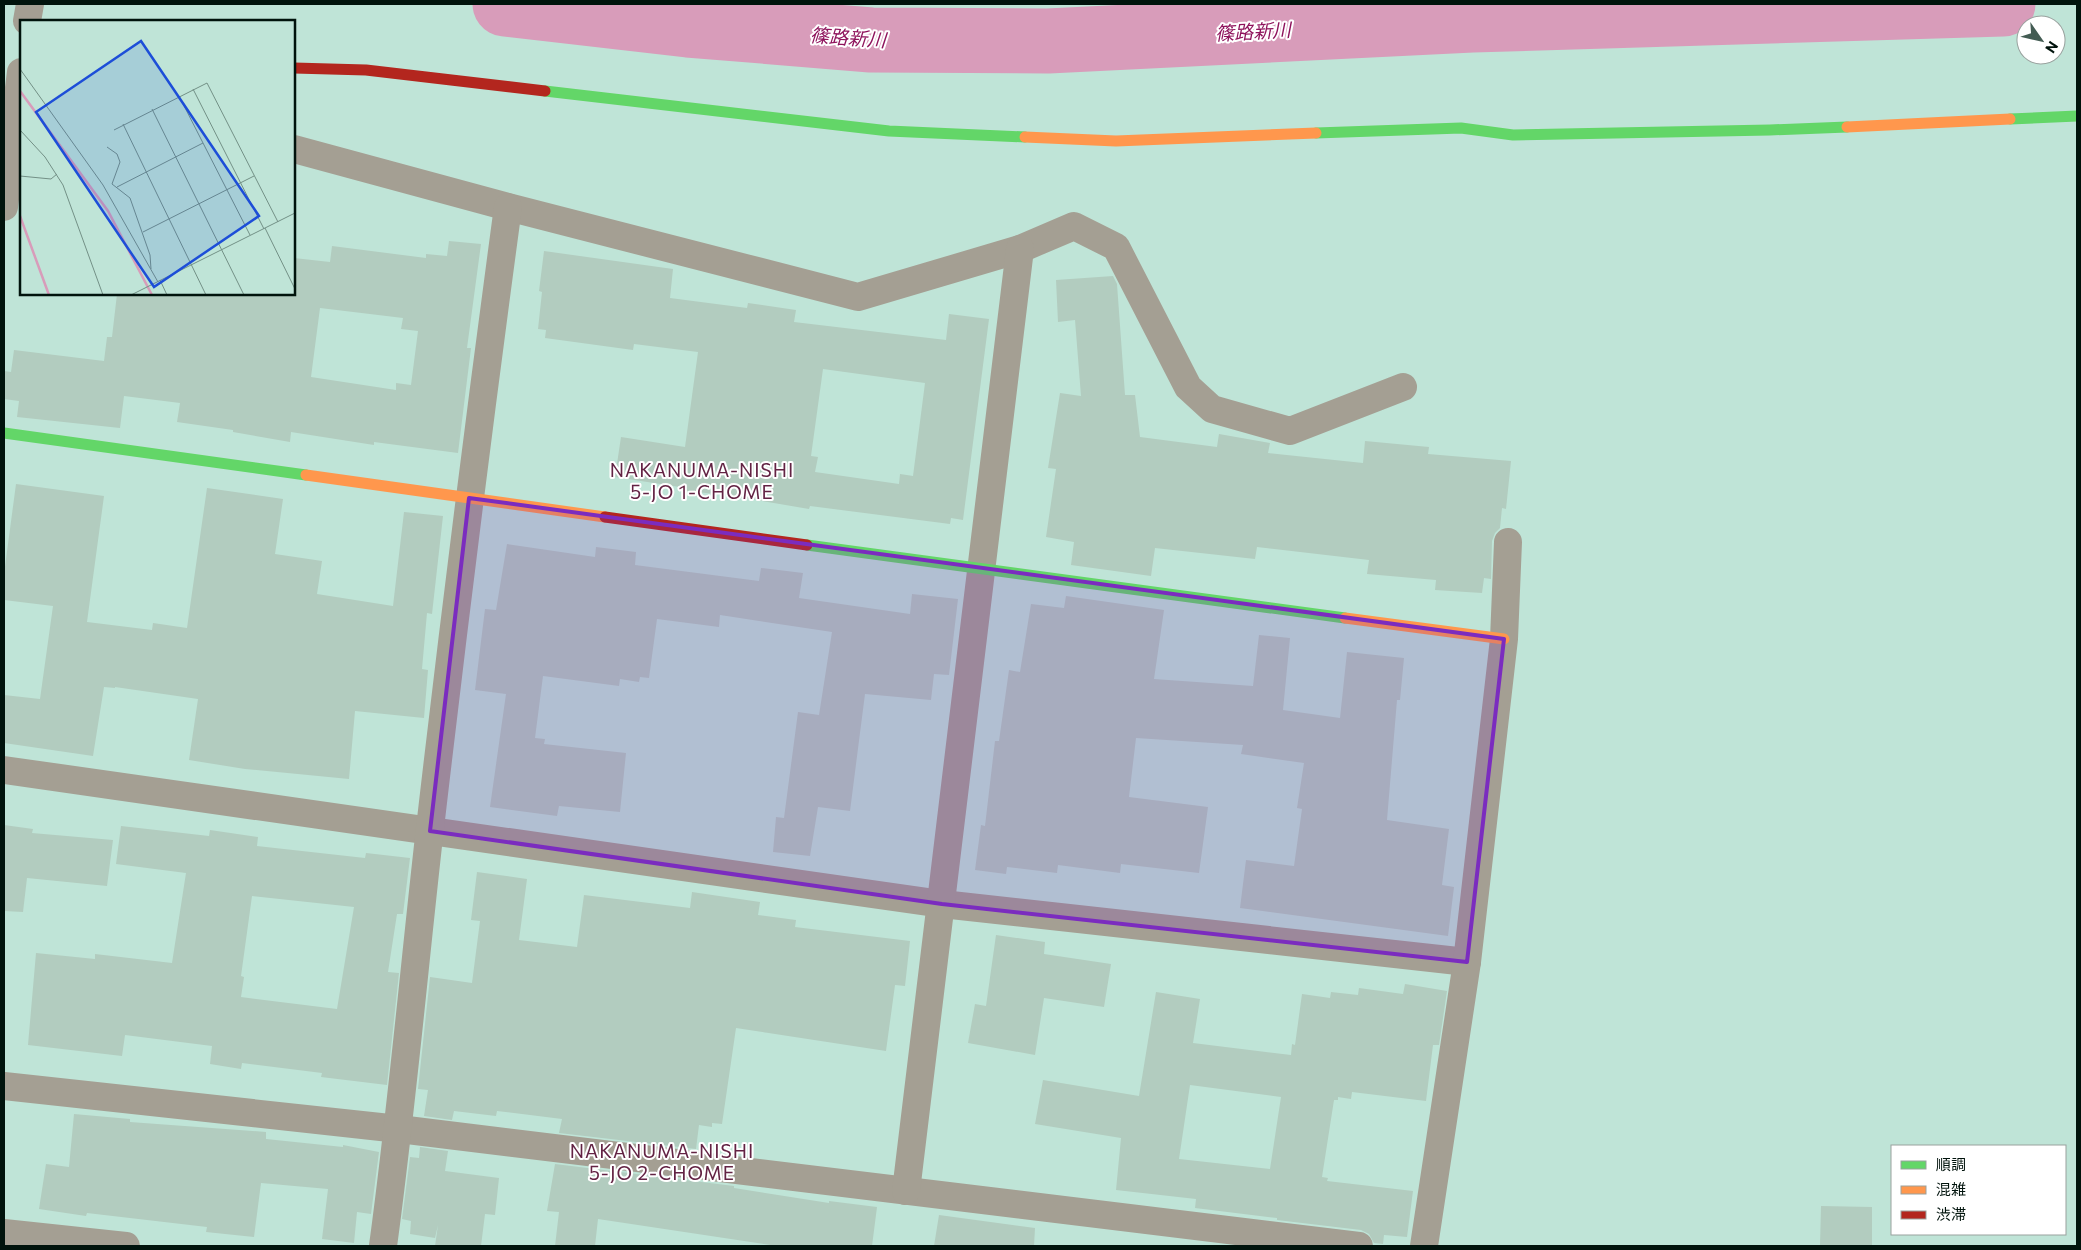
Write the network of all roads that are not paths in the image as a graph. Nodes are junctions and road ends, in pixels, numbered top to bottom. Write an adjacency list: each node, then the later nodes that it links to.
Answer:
1 (30, 4): 2 (street)
2 (27, 20)
3 (295, 68): 5 (street)
4 (15, 79): 7 (street)
5 (2077, 116)
6 (295, 149): 8 (street)
7 (4, 207)
8 (508, 207): 9 (street); 12 (street)
9 (1020, 248): 10 (street); 14 (street)
10 (1403, 388)
11 (4, 433): 12 (street)
12 (469, 498): 14 (street); 17 (street)
13 (1508, 542): 15 (street)
14 (982, 569): 15 (street); 18 (street)
15 (1504, 639): 19 (street)
16 (4, 770): 17 (street)
17 (430, 831): 18 (street); 21 (street)
18 (942, 904): 19 (street); 22 (street)
19 (1467, 962): 27 (street)
20 (4, 1086): 21 (street)
21 (399, 1129): 22 (street); 25 (street)
22 (906, 1191): 26 (street)
23 (4, 1233): 24 (street)
24 (126, 1246)
25 (383, 1246)
26 (1359, 1246)
27 (1424, 1246)

